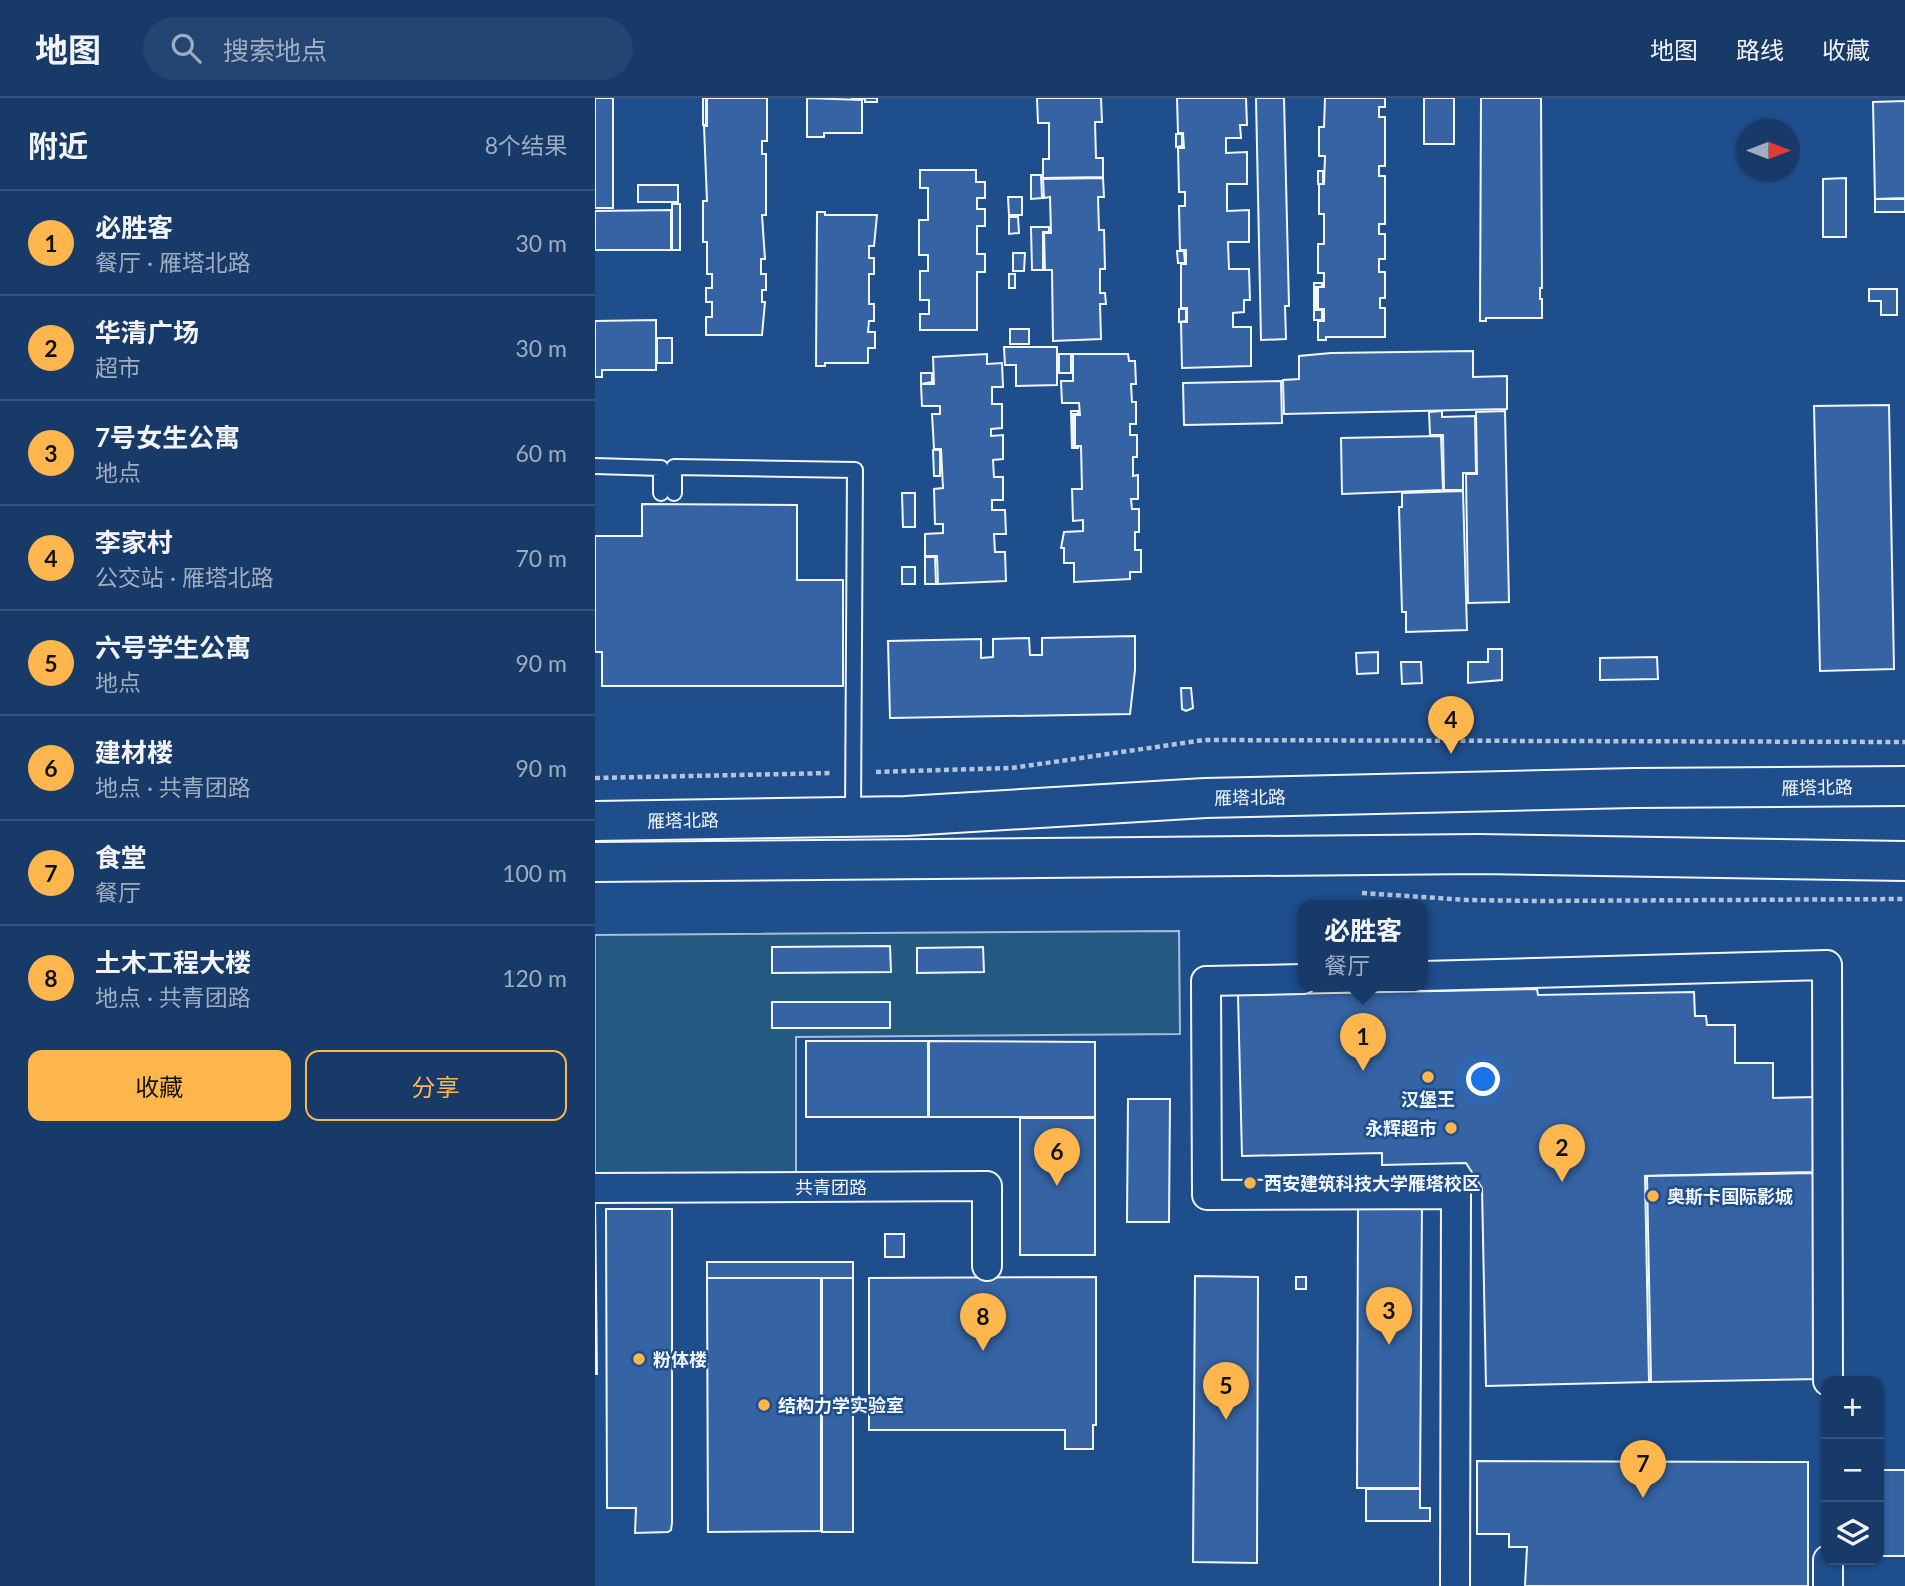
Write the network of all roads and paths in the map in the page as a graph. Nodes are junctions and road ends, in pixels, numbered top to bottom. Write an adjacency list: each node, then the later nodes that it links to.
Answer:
1 (595, 466): 7 (lane)
2 (1905, 742): 4 (path)
3 (845, 772): 5 (path)
4 (873, 772)
5 (595, 778)
6 (1905, 786): 7 (main road, 雁塔北路)
7 (853, 817): 8 (main road, 雁塔北路)
8 (595, 821)
9 (1905, 860): 10 (main road)
10 (595, 862)
11 (1428, 976): 15 (street)
12 (1298, 979): 17 (street)
13 (595, 1188): 14 (street, 共青团路)
14 (987, 1266)
15 (1828, 1376)
16 (1828, 1565): 18 (street)
17 (1455, 1586)
18 (1828, 1586)

